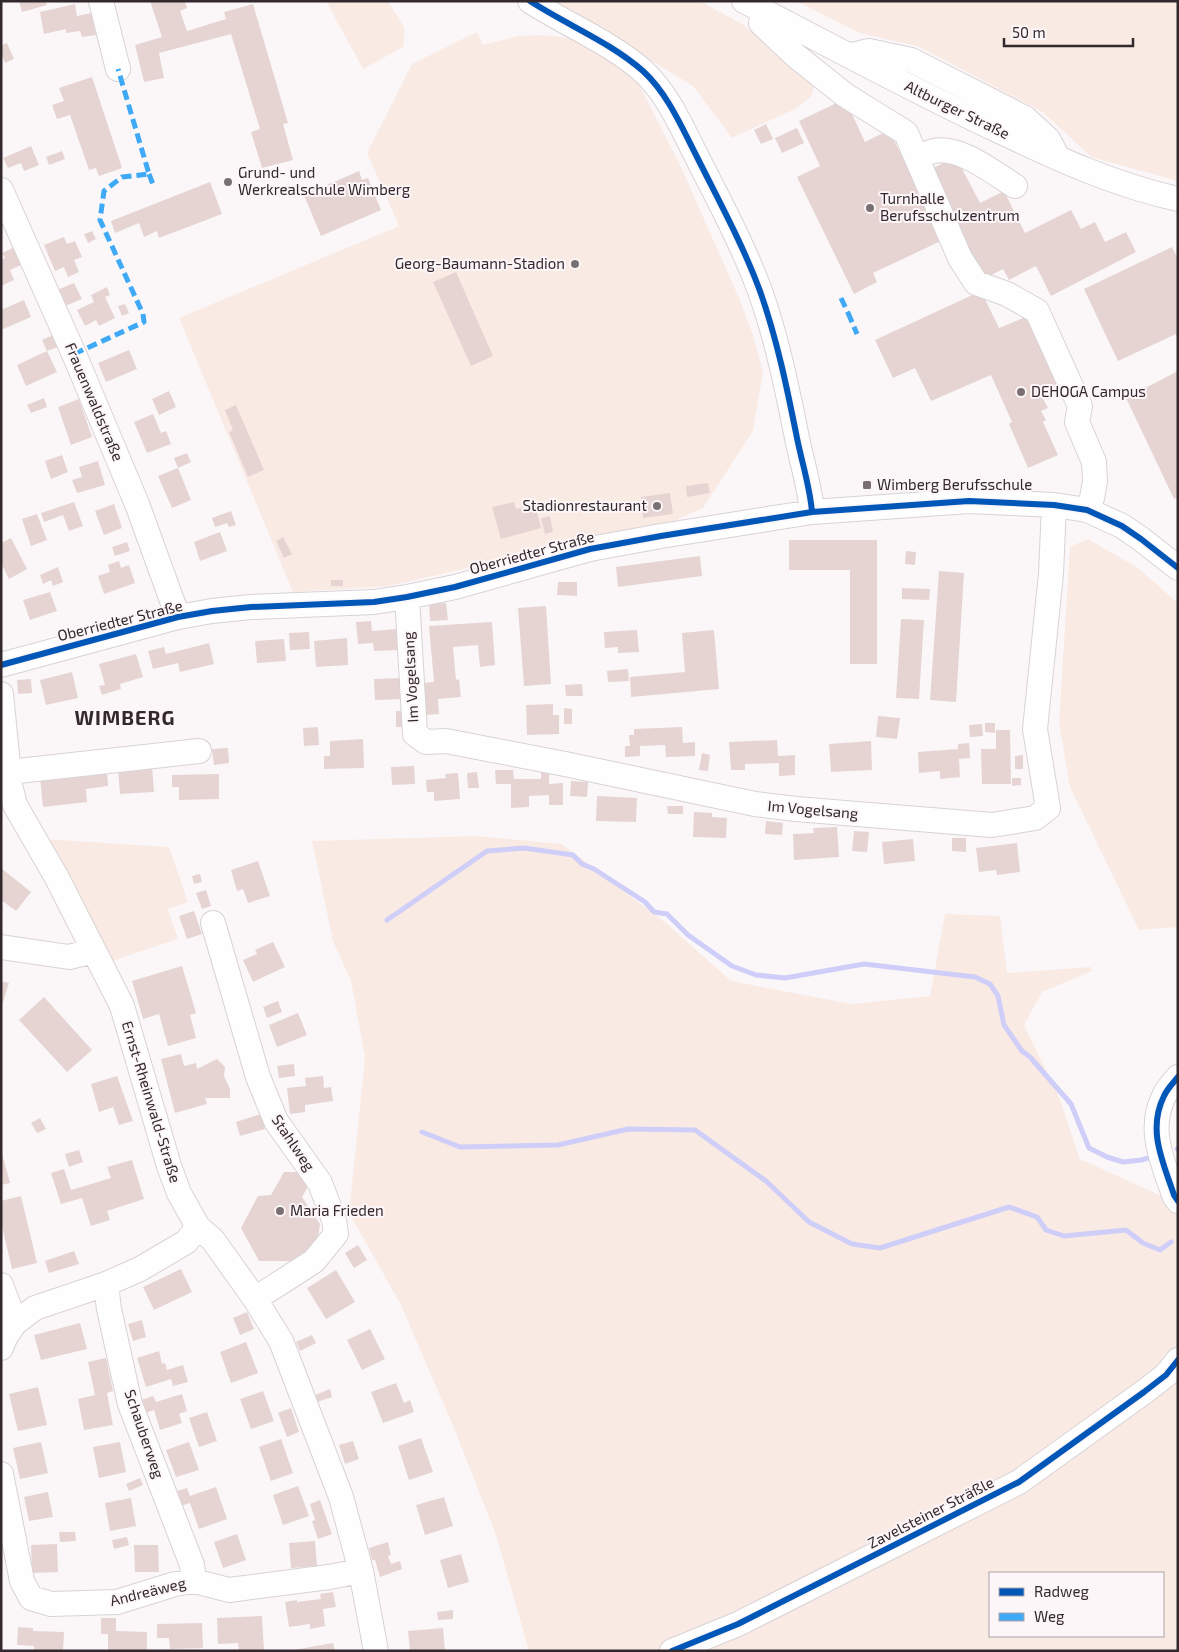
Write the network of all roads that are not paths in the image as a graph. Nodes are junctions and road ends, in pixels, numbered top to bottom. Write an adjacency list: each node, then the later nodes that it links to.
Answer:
1 (101, 1): 5 (street)
2 (530, 1): 14 (street)
3 (744, 1): 11 (street, Altburger Straße)
4 (761, 22): 6 (street)
5 (118, 69)
6 (864, 106): 7 (street); 8 (street)
7 (875, 131)
8 (917, 160): 9 (street); 13 (street)
9 (1016, 186)
10 (2, 193): 17 (street, Frauenwaldstraße)
11 (1178, 199)
12 (1054, 505): 13 (street, Oberriedter Straße); 14 (street, Oberriedter Straße); 16 (street, Im Vogelsang)
13 (1087, 510): 15 (street, Oberriedter Straße)
14 (812, 512): 16 (street, Oberriedter Straße)
15 (1178, 568)
16 (407, 597): 17 (street, Oberriedter Straße)
17 (178, 618): 18 (street, Oberriedter Straße)
18 (1, 665)
19 (1, 694): 21 (street, Ernst-Rheinwald-Straße)
20 (199, 751): 21 (street)
21 (9, 772): 24 (street, Ernst-Rheinwald-Straße)
22 (213, 923): 30 (street, Stahlweg)
23 (1, 947): 24 (street)
24 (94, 951): 27 (street, Ernst-Rheinwald-Straße)
25 (1178, 1077): 26 (street)
26 (1178, 1201)
27 (198, 1227): 28 (street); 30 (street, Ernst-Rheinwald-Straße)
28 (106, 1284): 31 (street); 36 (street, Schauberweg)
29 (1, 1285): 31 (street)
30 (255, 1298): 35 (street, Ernst-Rheinwald-Straße)
31 (15, 1323): 32 (street)
32 (1, 1348)
33 (1178, 1360): 38 (street, Zavelsteiner Sträßle)
34 (1, 1474): 36 (street, Andreäweg)
35 (361, 1571): 36 (street, Andreäweg); 37 (street, Ernst-Rheinwald-Straße)
36 (194, 1581)
37 (376, 1651)
38 (672, 1651)

